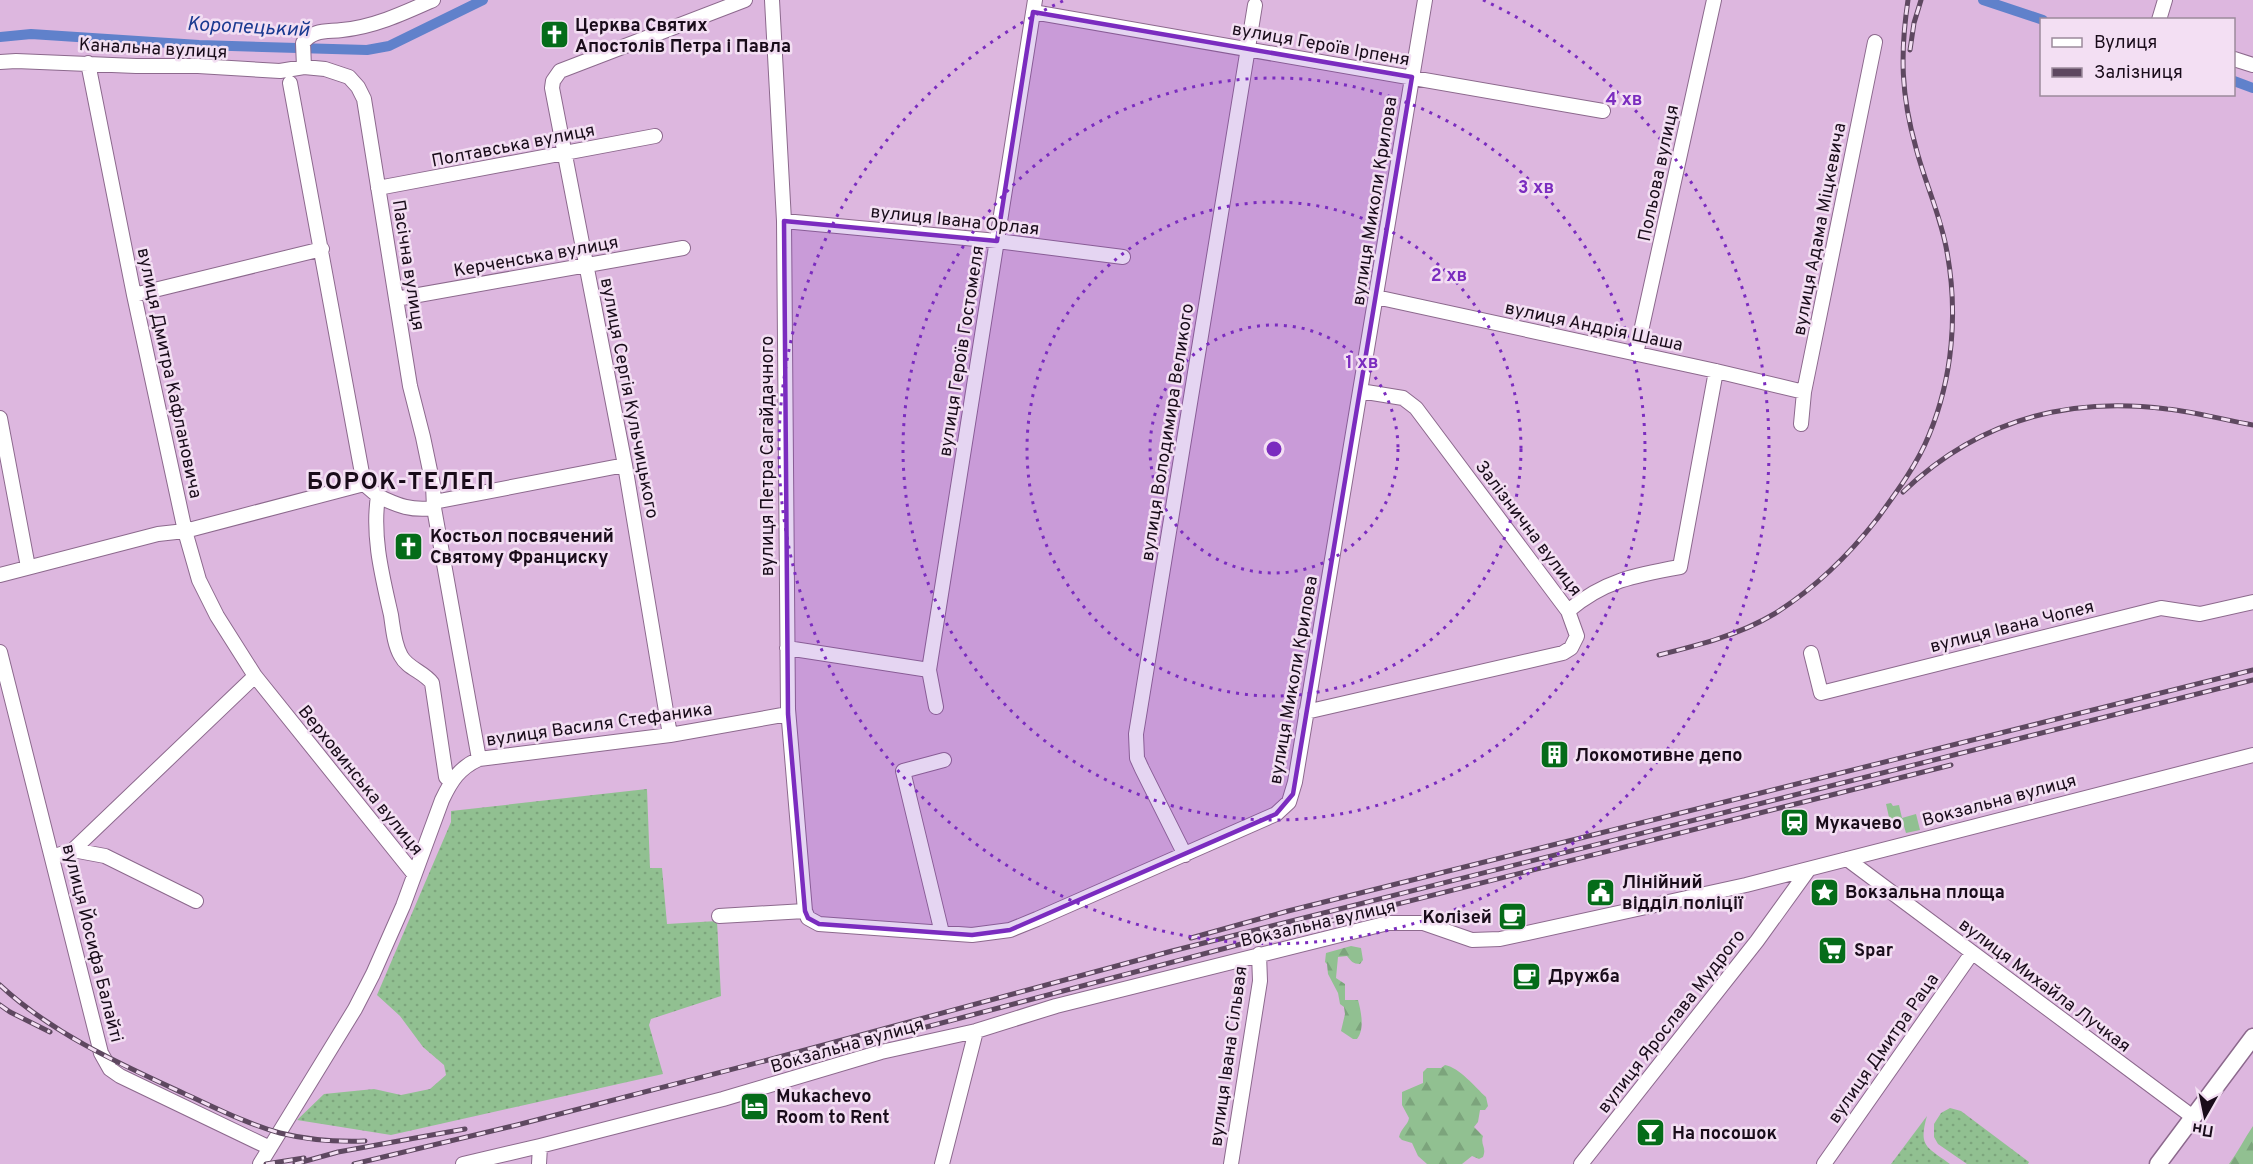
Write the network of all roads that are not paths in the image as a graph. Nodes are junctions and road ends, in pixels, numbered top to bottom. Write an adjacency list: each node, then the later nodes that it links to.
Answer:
1 (433, 0): 12 (street)
2 (746, 0): 21 (street, вулиця Сергія Кульчицького)
3 (772, 0): 23 (street, вулиця Петра Сагайдачного)
4 (1425, 0): 17 (street, вулиця Миколи Крилова)
5 (1714, 0): 32 (street, Польова вулиця)
6 (2165, 0): 9 (street)
7 (1256, 5): 11 (street, вулиця Володимира Великого)
8 (1034, 6): 11 (street, вулиця Героїв Ірпеня); 24 (street, вулиця Героїв Гостомеля)
9 (2160, 18)
10 (1875, 42): 35 (street, вулиця Адама Міцкевича)
11 (1248, 49): 17 (street, вулиця Героїв Ірпеня); 61 (street, вулиця Володимира Великого)
12 (304, 55): 15 (street, Канальна вулиця); 22 (street, Пасічна вулиця)
13 (2235, 59): 16 (street)
14 (0, 62): 15 (street, Канальна вулиця)
15 (88, 63): 29 (street, вулиця Дмитра Кафлановича)
16 (2253, 65)
17 (1412, 77): 19 (street, вулиця Героїв Ірпеня); 30 (street, вулиця Миколи Крилова)
18 (290, 83): 26 (street)
19 (1603, 111)
20 (656, 136): 21 (street, Полтавська вулиця)
21 (564, 154): 22 (street, Полтавська вулиця); 28 (street, вулиця Сергія Кульчицького)
22 (378, 188): 31 (street, Пасічна вулиця)
23 (784, 221): 24 (street, вулиця Івана Орлая); 47 (street, вулиця Петра Сагайдачного)
24 (997, 241): 27 (street, вулиця Івана Орлая); 50 (street, вулиця Героїв Гостомеля)
25 (683, 248): 28 (street, Керченська вулиця)
26 (322, 249): 29 (street); 39 (street)
27 (1123, 257)
28 (586, 265): 31 (street, Керченська вулиця); 38 (street, вулиця Сергія Кульчицького)
29 (134, 296): 42 (street, вулиця Дмитра Кафлановича)
30 (1376, 297): 32 (street, вулиця Андрія Шаша); 34 (street, вулиця Миколи Крилова)
31 (396, 299): 41 (street, Пасічна вулиця)
32 (1636, 354): 33 (street, вулиця Андрія Шаша)
33 (1716, 371): 35 (street, вулиця Андрія Шаша); 46 (street)
34 (1360, 391): 46 (street, Залізнична вулиця); 53 (street, вулиця Миколи Крилова)
35 (1804, 392): 37 (street, вулиця Адама Міцкевича)
36 (0, 418): 43 (street)
37 (1801, 424)
38 (625, 465): 41 (street); 55 (street, вулиця Сергія Кульчицького)
39 (364, 484): 40 (street); 42 (street)
40 (378, 496): 41 (street); 59 (street)
41 (434, 505): 57 (street, Пасічна вулиця)
42 (185, 531): 43 (street); 51 (street, вулиця Дмитра Кафлановича)
43 (28, 567): 44 (street)
44 (0, 575)
45 (2253, 602): 49 (street, вулиця Івана Чопея)
46 (1569, 611): 53 (street, Залізнична вулиця)
47 (787, 648): 50 (street); 54 (street, вулиця Петра Сагайдачного)
48 (0, 652): 62 (street, вулиця Йосифа Балайті)
49 (1811, 653)
50 (929, 669): 52 (street, вулиця Героїв Гостомеля)
51 (255, 676): 60 (street); 65 (street, Верховинська вулиця)
52 (936, 707)
53 (1306, 712): 61 (street, вулиця Миколи Крилова)
54 (788, 714): 55 (street, вулиця Василя Стефаника); 67 (street, вулиця Петра Сагайдачного)
55 (670, 735): 57 (street, вулиця Василя Стефаника)
56 (2253, 755): 63 (street, Вокзальна вулиця)
57 (479, 759): 59 (street, вулиця Василя Стефаника)
58 (944, 760): 69 (street)
59 (451, 783): 65 (street, вулиця Василя Стефаника)
60 (73, 850): 62 (street); 66 (street)
61 (1185, 855): 69 (street, вулиця Миколи Крилова)
62 (52, 857): 76 (street, вулиця Йосифа Балайті)
63 (1847, 859): 64 (street, Вокзальна вулиця); 70 (street, вулиця Михайла Лучкая)
64 (1809, 869): 71 (street, Вокзальна вулиця); 82 (street, вулиця Ярослава Мудрого)
65 (414, 874): 76 (street, Верховинська вулиця)
66 (196, 901)
67 (805, 910): 68 (street); 69 (street, вулиця Миколи Крилова)
68 (719, 916)
69 (942, 933)
70 (1972, 953): 74 (street, вулиця Михайла Лучкая); 83 (street, вулиця Дмитра Раца)
71 (1259, 954): 72 (street, Вокзальна вулиця); 81 (street, вулиця Івана Сільвая)
72 (976, 1031): 75 (street, Вокзальна вулиця); 80 (street)
73 (2253, 1037): 74 (main road)
74 (2193, 1117): 84 (main road)
75 (540, 1146): 78 (street, Вокзальна вулиця); 79 (street)
76 (270, 1148): 77 (street, Верховинська вулиця)
77 (260, 1164)
78 (463, 1164)
79 (539, 1164)
80 (942, 1164)
81 (1231, 1164)
82 (1581, 1164)
83 (1824, 1164)
84 (2158, 1164)

